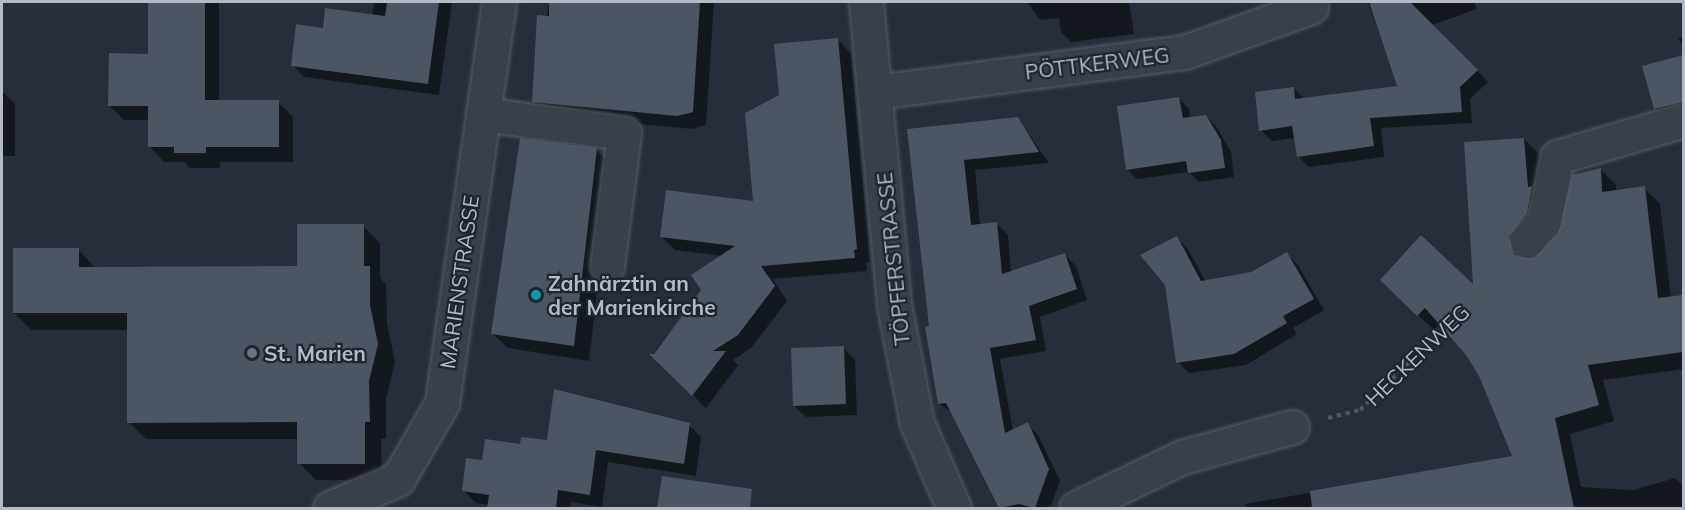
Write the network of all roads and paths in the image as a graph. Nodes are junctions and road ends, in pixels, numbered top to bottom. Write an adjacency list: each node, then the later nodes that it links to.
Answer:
1 (499, 2): 5 (street, MARIENSTRASSE)
2 (866, 2): 4 (street, TÖPFERSTRASSE)
3 (1311, 8): 4 (street, PÖTTKERWEG)
4 (876, 92): 11 (street, TÖPFERSTRASSE)
5 (483, 114): 8 (street); 10 (street, MARIENSTRASSE)
6 (1683, 120): 7 (street)
7 (1527, 242): 9 (path, HECKENWEG)
8 (607, 266)
9 (1292, 427): 12 (street)
10 (330, 508)
11 (954, 508)
12 (1076, 508)

